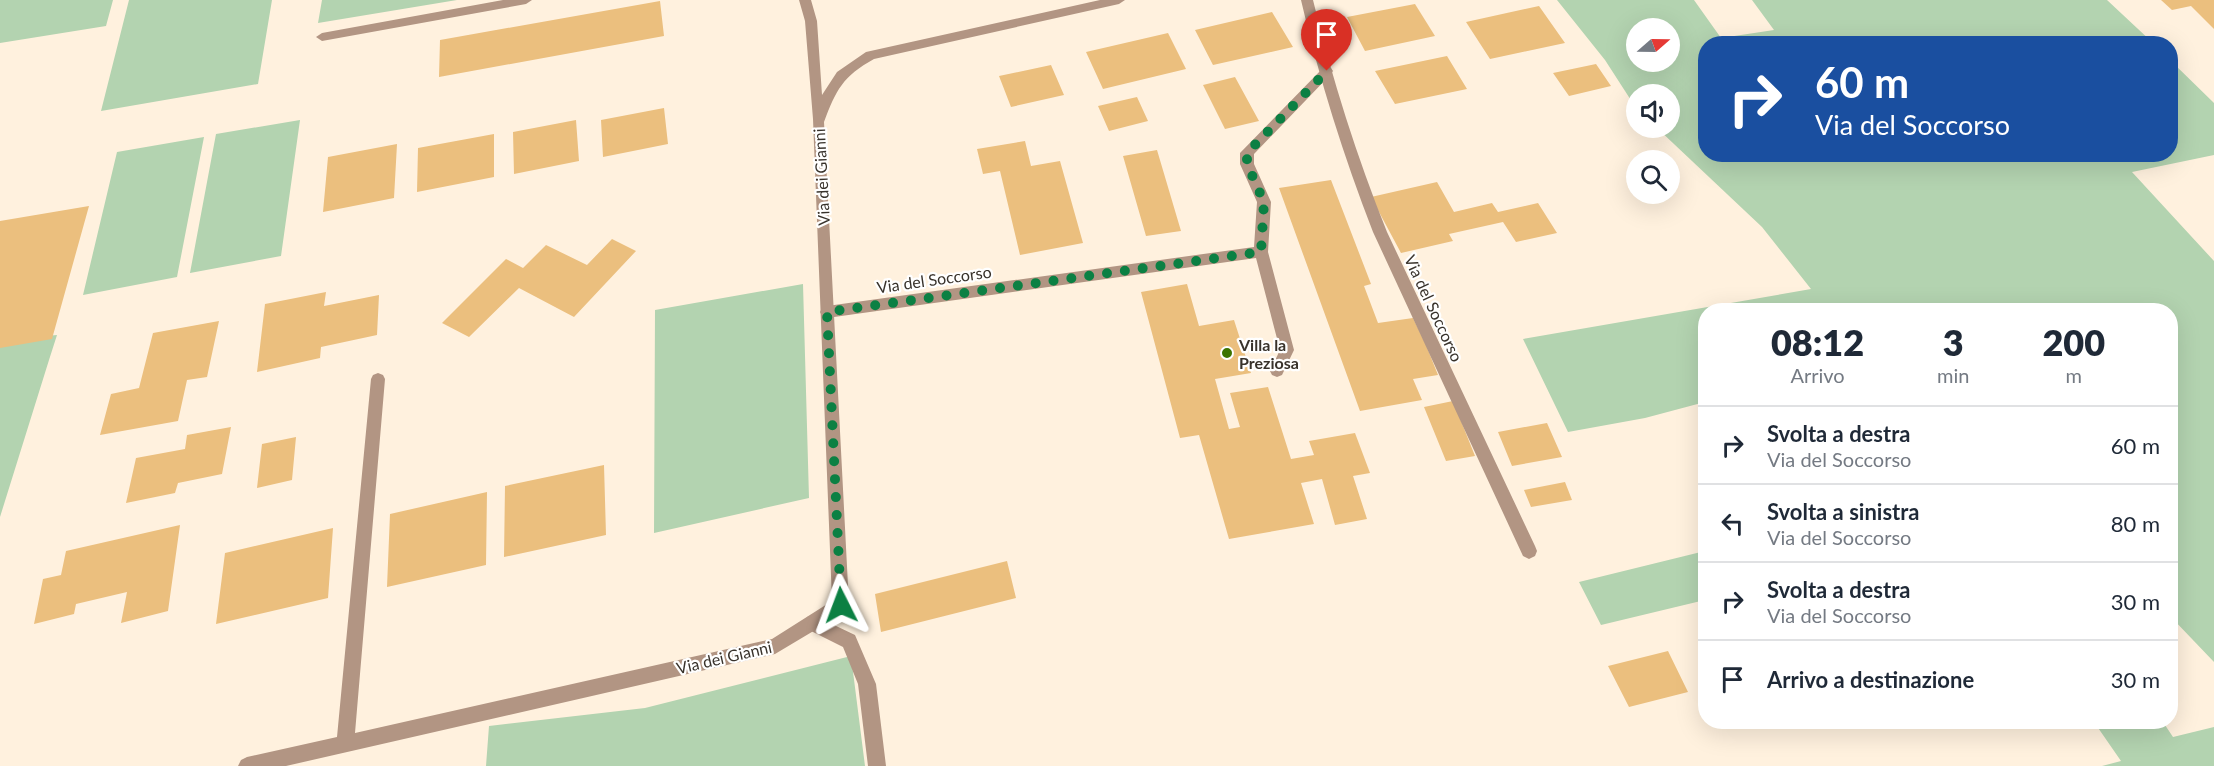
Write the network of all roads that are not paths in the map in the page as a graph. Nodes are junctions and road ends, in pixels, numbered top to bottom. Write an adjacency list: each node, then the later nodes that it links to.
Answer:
1 (526, 0): 5 (street)
2 (805, 0): 7 (street)
3 (1119, 0): 7 (street, Via dei Gianni)
4 (1307, 0): 6 (street, Via del Soccorso)
5 (322, 37)
6 (1327, 71): 8 (street); 12 (street, Via del Soccorso)
7 (818, 122): 9 (street, Via dei Gianni)
8 (1261, 252): 9 (street, Via del Soccorso); 10 (street)
9 (827, 312): 13 (street, Via dei Gianni)
10 (1277, 370)
11 (378, 379): 14 (street)
12 (1529, 551)
13 (813, 623): 14 (street, Via dei Gianni); 16 (street)
14 (345, 744): 15 (street, Via dei Gianni)
15 (247, 766)
16 (877, 766)

